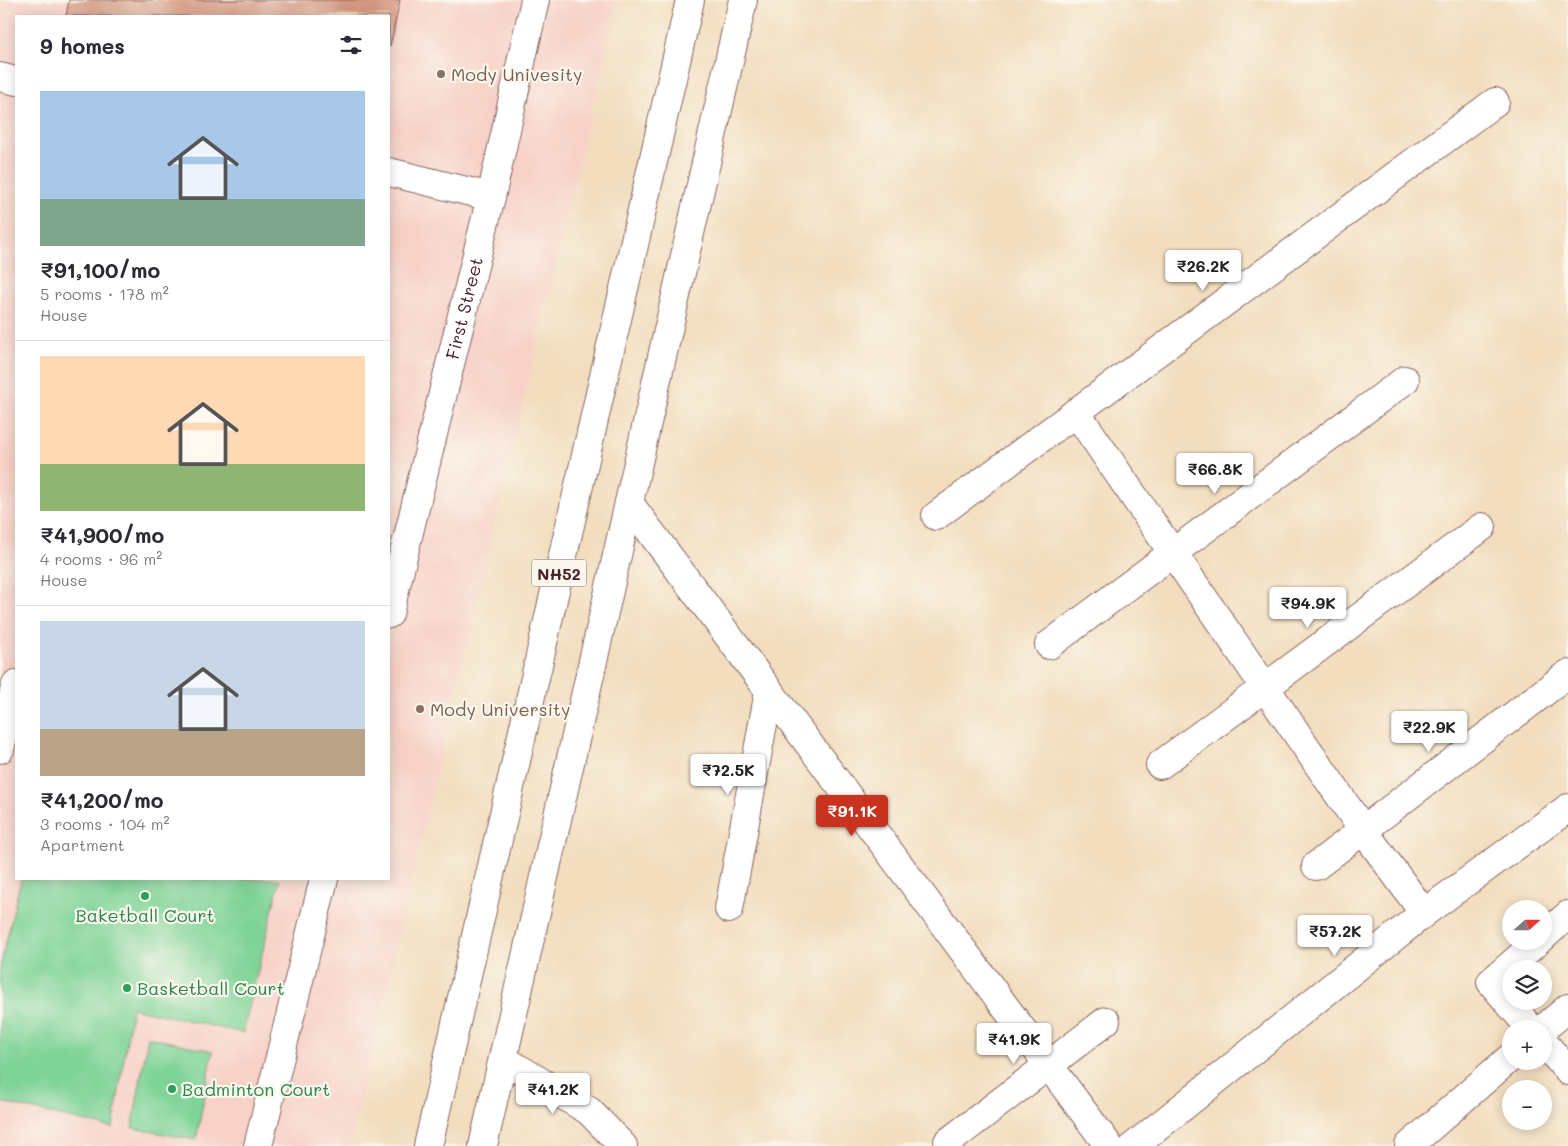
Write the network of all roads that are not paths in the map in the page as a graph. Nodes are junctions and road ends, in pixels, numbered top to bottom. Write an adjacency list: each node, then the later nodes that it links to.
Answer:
1 (535, 0): 8 (main road, First Street)
2 (690, 0): 43 (main road, NH52)
3 (743, 0): 11 (main road, NH52)
4 (0, 77): 5 (main road)
5 (15, 81)
6 (1495, 102): 10 (main road)
7 (390, 172): 8 (main road)
8 (491, 198): 15 (main road, First Street)
9 (1405, 380): 14 (main road)
10 (1076, 412): 12 (main road); 14 (main road)
11 (629, 503): 20 (main road); 37 (main road, NH52)
12 (936, 516)
13 (1482, 527): 18 (main road)
14 (1173, 553): 16 (main road); 18 (main road)
15 (390, 610)
16 (1049, 645)
17 (1568, 674): 24 (main road)
18 (1265, 687): 22 (main road); 24 (main road)
19 (15, 688): 21 (main road)
20 (769, 691): 27 (main road); 38 (main road)
21 (0, 749)
22 (1160, 766)
23 (1568, 808): 28 (main road)
24 (1363, 830): 25 (main road); 28 (main road)
25 (1316, 866)
26 (324, 880): 42 (main road)
27 (729, 909)
28 (1424, 913): 47 (main road)
29 (1568, 915): 30 (main road)
30 (1552, 929)
31 (1528, 950): 34 (main road)
32 (1568, 1008): 35 (main road)
33 (1106, 1020): 38 (main road)
34 (1523, 1020)
35 (1552, 1021)
36 (1552, 1052): 40 (main road)
37 (503, 1059): 44 (main road, NH52); 45 (main road)
38 (1048, 1065): 41 (main road); 46 (main road)
39 (1502, 1065): 48 (main road)
40 (1568, 1071)
41 (948, 1142)
42 (258, 1146)
43 (428, 1146)
44 (483, 1146)
45 (623, 1146)
46 (1109, 1146)
47 (1134, 1146)
48 (1410, 1146)

